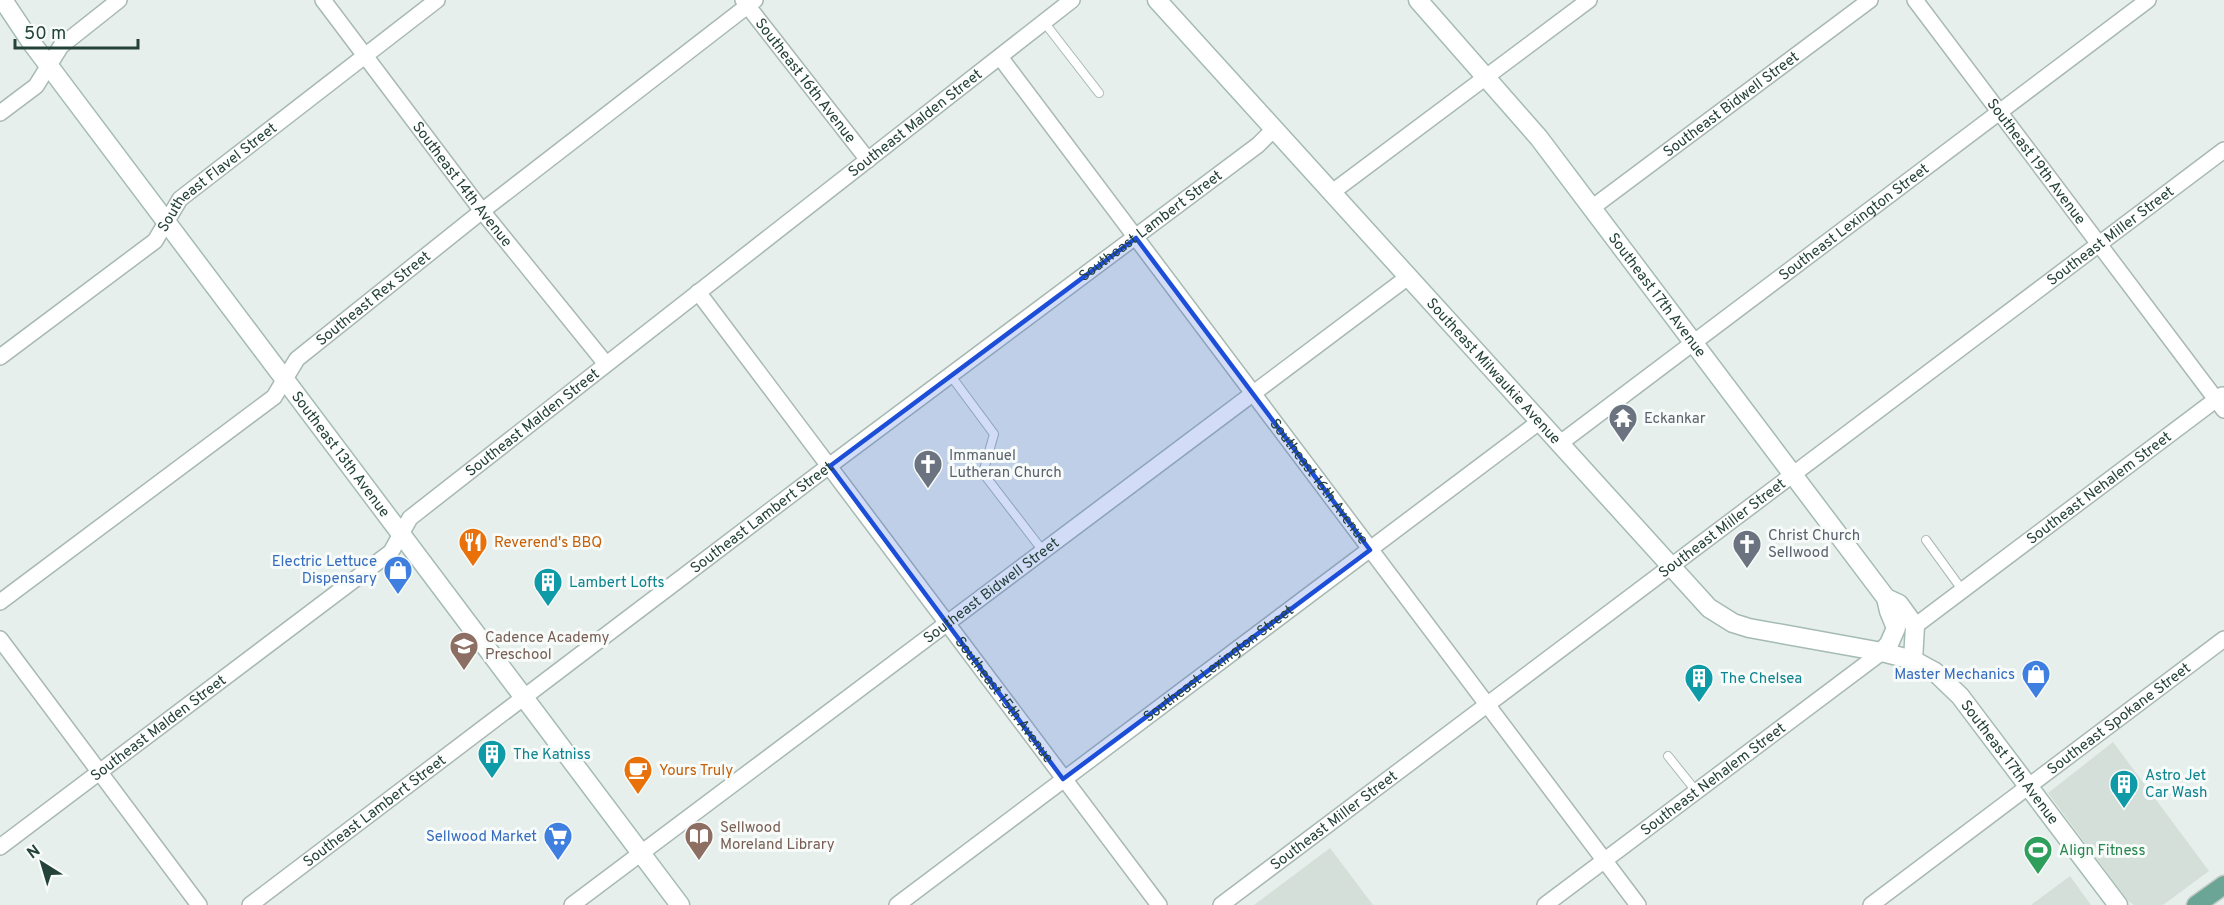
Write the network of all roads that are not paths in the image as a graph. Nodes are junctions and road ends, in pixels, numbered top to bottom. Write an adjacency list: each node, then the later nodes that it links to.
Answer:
1 (3, 0): 16 (street, Southeast 13th Avenue)
2 (119, 0): 16 (street)
3 (323, 0): 14 (street, Southeast 14th Avenue)
4 (437, 0): 14 (street, Southeast Flavel Street)
5 (1072, 0): 13 (street, Southeast Malden Street)
6 (1157, 0): 21 (street, Southeast Milwaukie Avenue)
7 (1418, 0): 17 (street, Southeast 17th Avenue)
8 (1589, 0): 17 (street)
9 (1870, 0): 25 (street, Southeast Bidwell Street)
10 (1915, 0): 19 (street, Southeast 19th Avenue)
11 (2148, 0): 19 (street, Southeast Lexington Street)
12 (748, 2): 23 (street, Southeast 16th Avenue); 26 (street, Southeast Rex Street)
13 (1044, 22): 15 (street, Southeast Malden Street); 18 (lane)
14 (366, 56): 26 (street, Southeast 14th Avenue); 27 (street, Southeast Flavel Street)
15 (1000, 57): 23 (street, Southeast Malden Street); 28 (street, Southeast 16th Avenue)
16 (49, 66): 20 (street); 27 (street, Southeast 13th Avenue)
17 (1487, 77): 24 (street); 25 (street, Southeast 17th Avenue)
18 (1099, 93)
19 (1999, 112): 29 (street, Southeast 19th Avenue); 32 (street, Southeast Lexington Street)
20 (0, 113)
21 (1274, 129): 24 (street, Southeast Milwaukie Avenue); 28 (street, Southeast Lambert Street)
22 (2224, 150): 29 (street, Southeast Miller Street)
23 (868, 160): 31 (street, Southeast Malden Street)
24 (1331, 193): 30 (street, Southeast Milwaukie Avenue)
25 (1593, 207): 32 (street, Southeast 17th Avenue)
26 (482, 211): 34 (street, Southeast 14th Avenue); 36 (street, Southeast Rex Street)
27 (166, 221): 33 (street, Southeast Flavel Street); 36 (street, Southeast 13th Avenue)
28 (1136, 238): 35 (street, Southeast Lambert Street); 37 (street, Southeast 16th Avenue)
29 (2099, 245): 38 (street, Southeast 19th Avenue); 42 (street, Southeast Miller Street)
30 (1408, 277): 37 (street, Southeast Bidwell Street); 39 (street, Southeast Milwaukie Avenue)
31 (698, 292): 34 (street, Southeast Malden Street); 41 (street, Southeast 15th Avenue)
32 (1693, 341): 40 (street, Southeast Lexington Street); 42 (street, Southeast 17th Avenue)
33 (0, 357)
34 (606, 364): 43 (street, Southeast Malden Street)
35 (951, 376): 41 (street, Southeast Lambert Street); 46 (lane)
36 (285, 380): 43 (street, Southeast 13th Avenue); 50 (street, Southeast Rex Street)
37 (1254, 394): 45 (street, Southeast 16th Avenue); 46 (street, Southeast Bidwell Street)
38 (2221, 402): 48 (street, Southeast Nehalem Street)
39 (1539, 422): 40 (street, Southeast Milwaukie Avenue); 45 (street, Southeast Lexington Street)
40 (1559, 444): 47 (street, Southeast Milwaukie Avenue)
41 (830, 466): 51 (street, Southeast 15th Avenue); 57 (street, Southeast Lambert Street)
42 (1794, 473): 47 (street, Southeast Miller Street); 49 (street, Southeast 17th Avenue)
43 (401, 533): 57 (street, Southeast 13th Avenue); 60 (street, Southeast Malden Street)
44 (1926, 540): 48 (lane)
45 (1370, 549): 58 (street, Southeast 16th Avenue); 61 (street, Southeast Lexington Street)
46 (1043, 551): 51 (street, Southeast Bidwell Street)
47 (1671, 566): 55 (street, Southeast Milwaukie Avenue); 58 (street, Southeast Miller Street)
48 (1963, 591): 52 (street, Southeast Nehalem Street)
49 (1887, 598): 52 (street, Southeast 17th Avenue); 55 (street, Southeast 17th Avenue)
50 (0, 602)
51 (947, 623): 61 (street, Southeast 15th Avenue); 65 (street, Southeast Bidwell Street)
52 (1916, 626): 56 (street)
53 (0, 639): 60 (street)
54 (2224, 639): 62 (street, Southeast Spokane Street)
55 (1882, 652): 56 (street, Southeast 17th Avenue); 63 (street, Southeast Nehalem Street)
56 (1913, 660): 62 (street, Southeast 17th Avenue)
57 (524, 697): 65 (street, Southeast 13th Avenue); 69 (street, Southeast Lambert Street)
58 (1487, 705): 66 (street, Southeast 16th Avenue); 74 (street, Southeast Miller Street)
59 (1668, 756): 63 (lane)
60 (99, 773): 64 (street, Southeast Malden Street); 68 (street)
61 (1063, 778): 72 (street, Southeast Lexington Street); 73 (street, Southeast 15th Avenue)
62 (2029, 786): 77 (street, Southeast Spokane Street); 78 (street, Southeast 17th Avenue)
63 (1696, 791): 66 (street, Southeast Nehalem Street)
64 (0, 847)
65 (641, 854): 70 (street, Southeast Bidwell Street); 71 (street, Southeast 13th Avenue)
66 (1604, 860): 75 (street, Southeast Nehalem Street); 76 (street, Southeast 16th Avenue)
67 (2224, 885): 79 (main road)
68 (199, 905)
69 (250, 905)
70 (572, 905)
71 (680, 905)
72 (897, 905)
73 (1159, 905)
74 (1221, 905)
75 (1545, 905)
76 (1638, 905)
77 (1871, 905)
78 (2118, 905)
79 (2196, 905)

